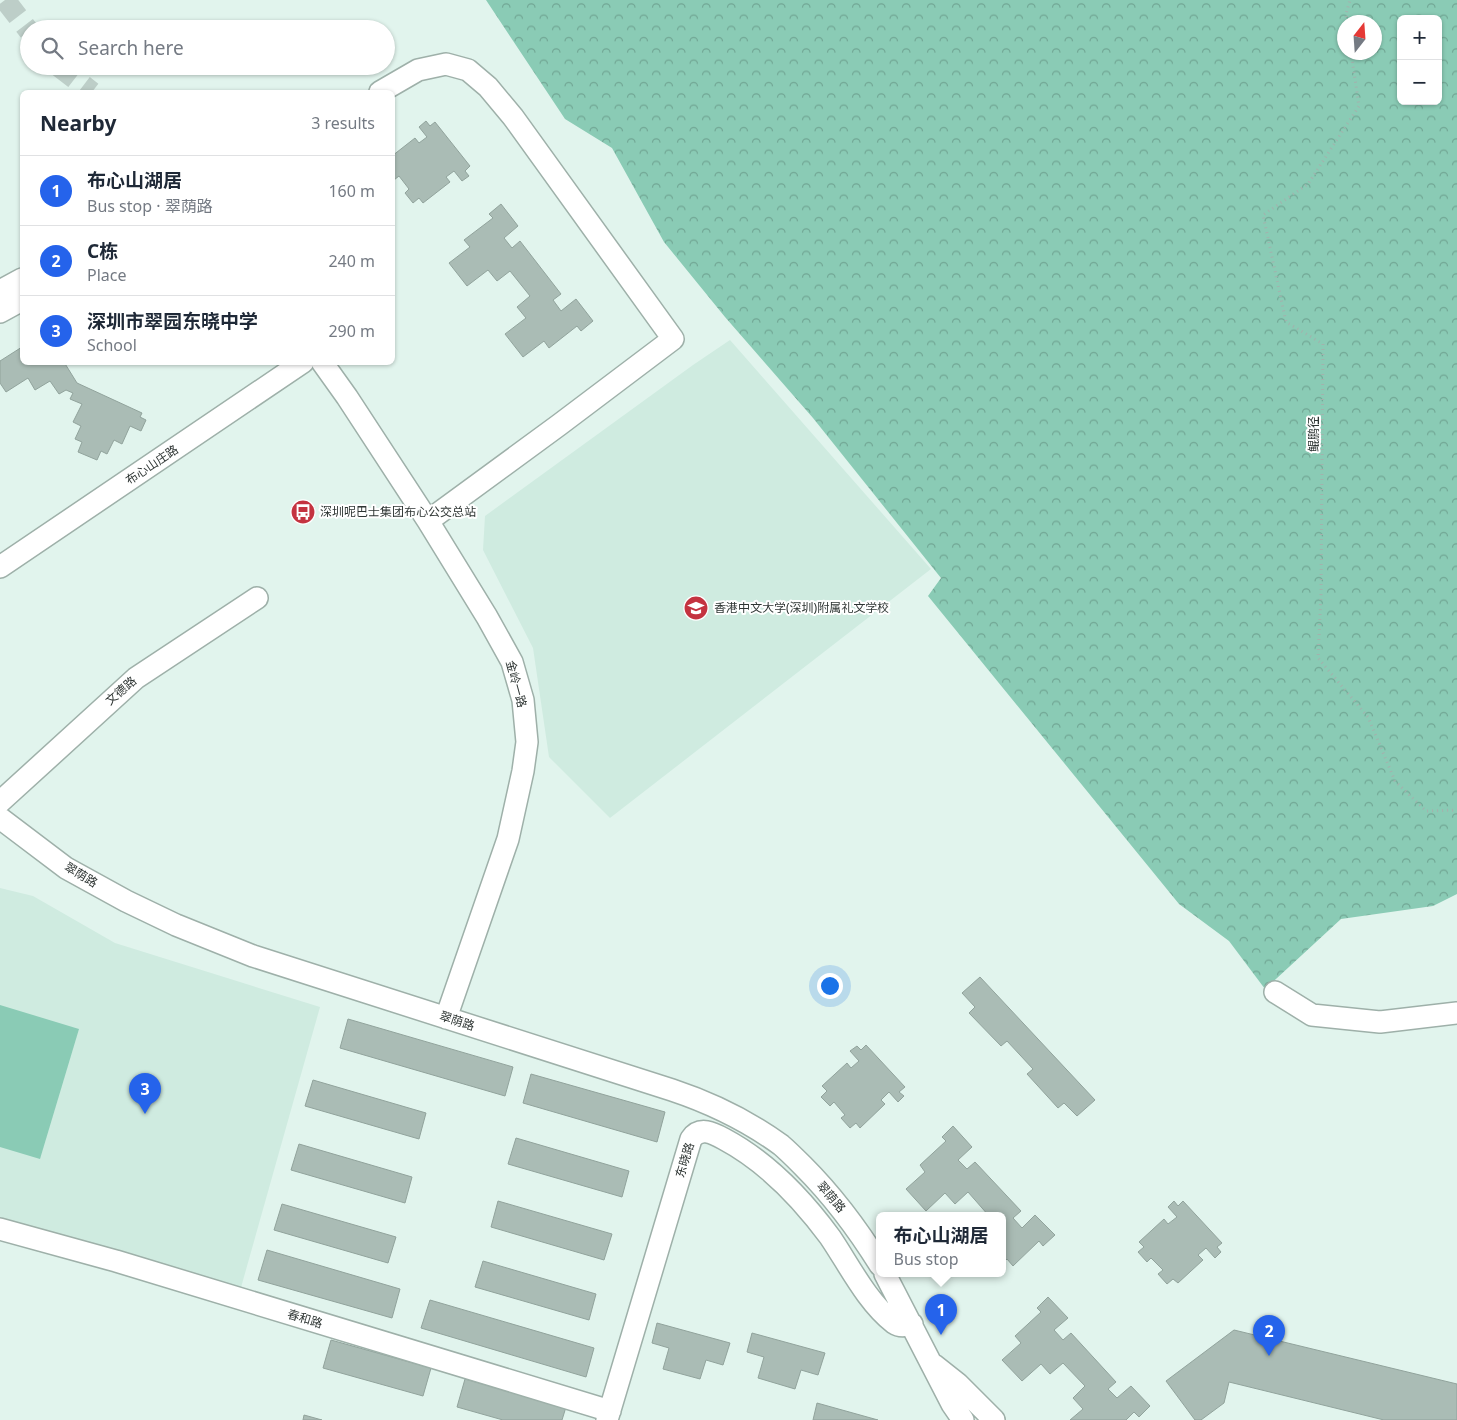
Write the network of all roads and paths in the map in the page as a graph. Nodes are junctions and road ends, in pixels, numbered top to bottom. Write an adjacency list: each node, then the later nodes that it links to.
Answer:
1 (1350, 0): 2 (path)
2 (1346, 15)
3 (1352, 60): 15 (path, 鲲鹏径)
4 (383, 90): 11 (street)
5 (20, 280): 6 (street)
6 (0, 291)
7 (20, 301): 8 (street)
8 (0, 312)
9 (299, 365): 12 (street, 布心山庄路)
10 (324, 365): 11 (street, 金岭一路)
11 (428, 521): 19 (street, 金岭一路)
12 (0, 567)
13 (257, 598): 14 (street, 文德路)
14 (0, 802)
15 (1457, 810)
16 (0, 818): 19 (street, 翠荫路)
17 (1275, 992): 18 (street)
18 (1457, 1013)
19 (446, 1018): 21 (street, 翠荫路)
20 (0, 1229): 25 (street, 春和路)
21 (876, 1259)
22 (887, 1277): 23 (street)
23 (912, 1324): 24 (street); 25 (street, 东晓路)
24 (928, 1360): 26 (street); 27 (street)
25 (609, 1416)
26 (963, 1420)
27 (994, 1420)

